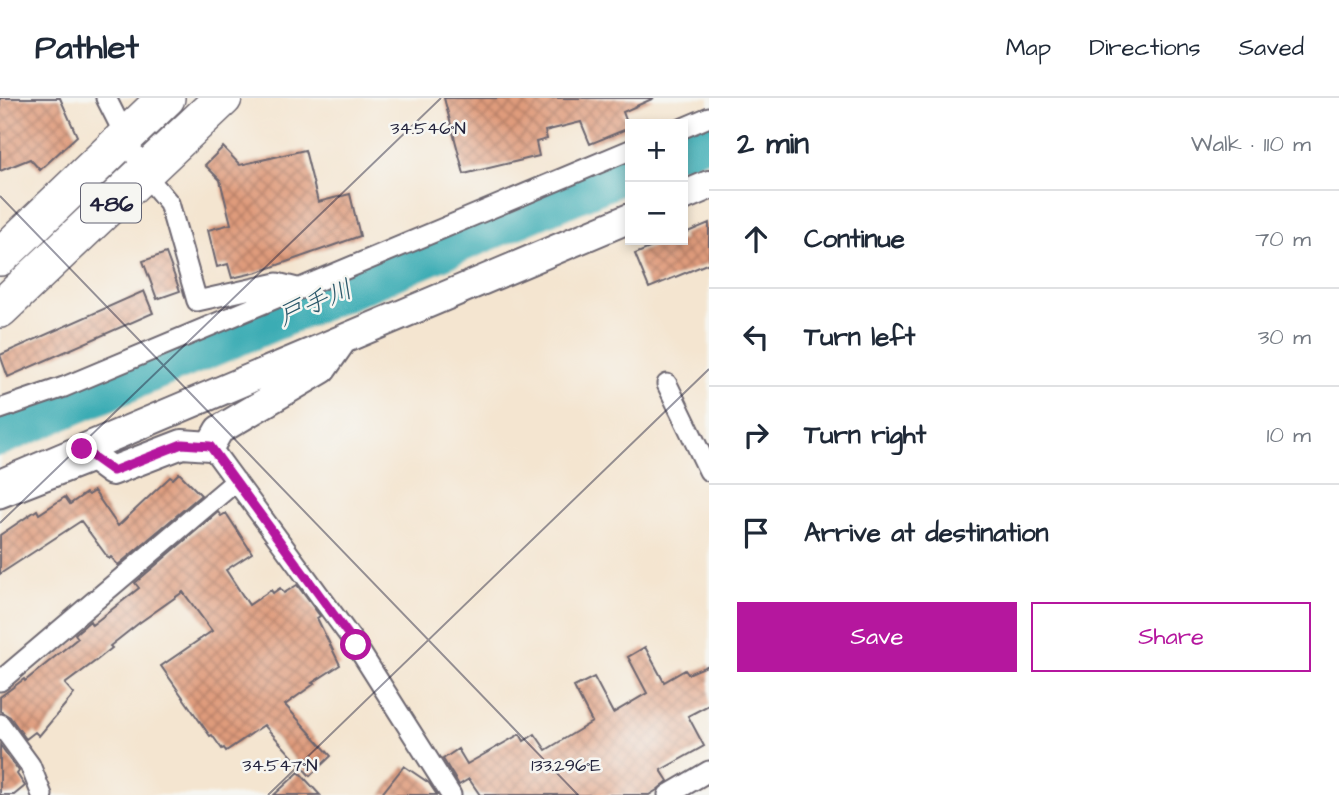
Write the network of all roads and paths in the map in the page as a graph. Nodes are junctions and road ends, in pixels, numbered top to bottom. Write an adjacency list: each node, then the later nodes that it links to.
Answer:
1 (106, 98): 6 (street)
2 (166, 98): 6 (highway, 486)
3 (223, 98): 8 (highway, 486)
4 (709, 117): 5 (street)
5 (688, 126)
6 (125, 136): 8 (street); 12 (highway, 486)
7 (625, 152): 13 (street)
8 (144, 173): 13 (street); 14 (highway, 486)
9 (709, 185): 10 (street)
10 (688, 194)
11 (625, 220): 15 (street)
12 (0, 257)
13 (301, 289): 17 (street)
14 (0, 310)
15 (343, 339): 18 (street); 19 (street)
16 (667, 384): 20 (street)
17 (0, 409)
18 (210, 446): 19 (street); 21 (street)
19 (90, 454): 22 (street); 23 (street)
20 (706, 458)
21 (236, 481): 24 (street); 28 (street)
22 (0, 484)
23 (0, 498)
24 (0, 681)
25 (0, 724): 27 (street)
26 (709, 771): 29 (street)
27 (41, 795)
28 (451, 795)
29 (668, 795)

